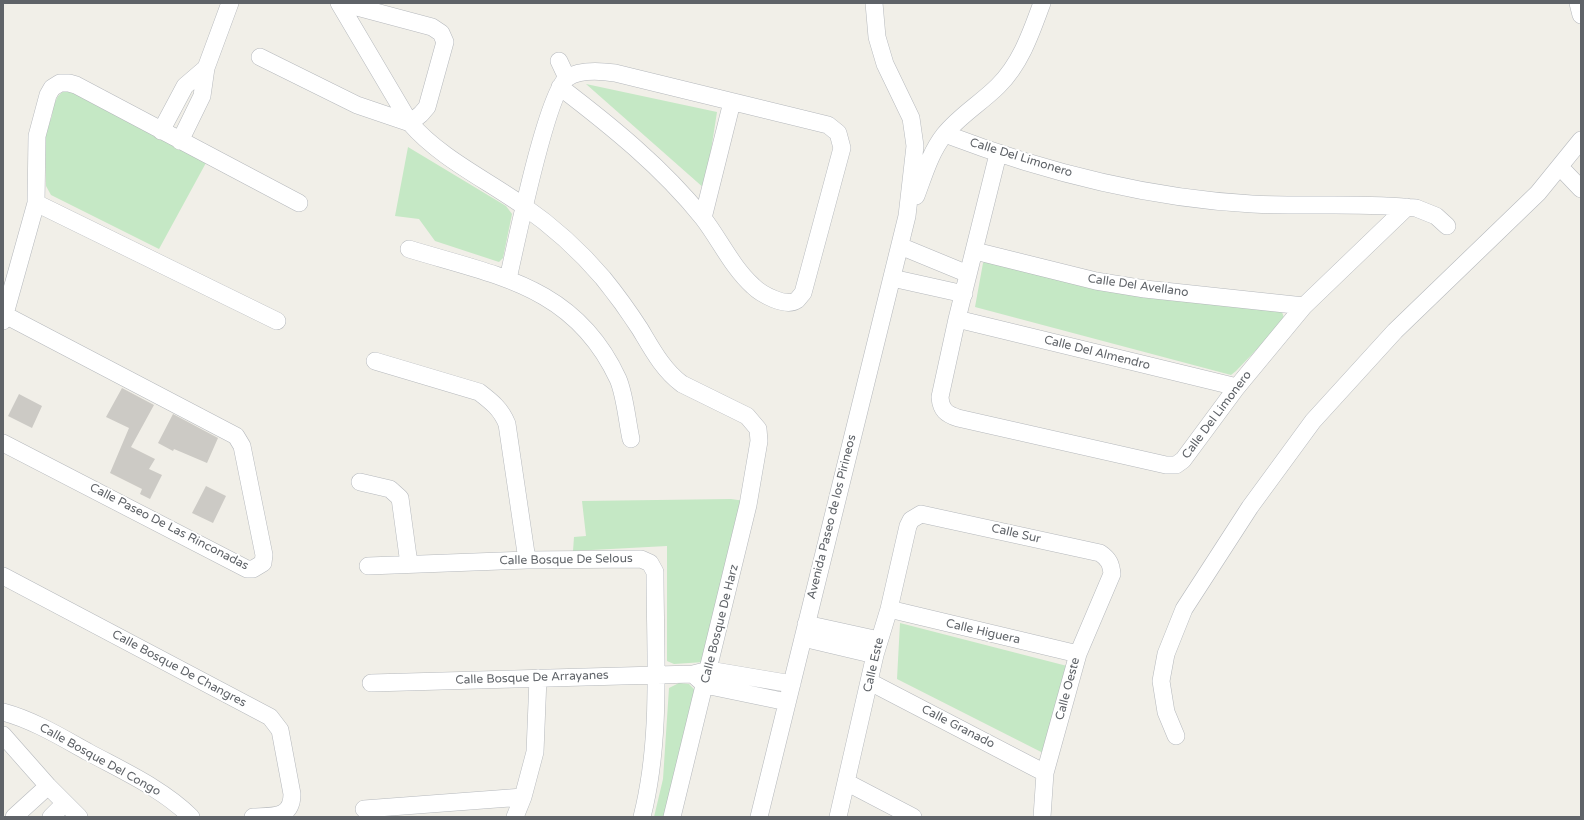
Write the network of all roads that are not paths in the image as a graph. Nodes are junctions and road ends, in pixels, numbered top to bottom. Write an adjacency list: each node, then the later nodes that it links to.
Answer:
1 (230, 3): 10 (street)
2 (339, 3): 13 (street)
3 (342, 3): 13 (street)
4 (874, 3): 25 (street)
5 (1042, 3): 15 (street)
6 (1578, 3): 7 (street)
7 (1581, 15)
8 (260, 57): 13 (street)
9 (559, 61): 11 (street)
10 (206, 68): 14 (street); 17 (street)
11 (563, 82): 12 (street); 23 (street); 26 (street)
12 (732, 102): 26 (street); 26 (street)
13 (410, 123): 23 (street)
14 (161, 131): 17 (street, Calle Paseo De Las Rinconadas); 22 (street, Calle Paseo De Las Rinconadas)
15 (945, 134): 18 (street, Calle Del Limonero); 25 (street)
16 (1581, 140): 19 (street)
17 (180, 141): 21 (street, Calle Paseo De Las Rinconadas)
18 (998, 154): 24 (street, Calle Del Limonero); 30 (street)
19 (1560, 167): 20 (street); 63 (street)
20 (1581, 189)
21 (299, 202)
22 (36, 203): 36 (street, Calle Paseo De Las Rinconadas); 38 (street)
23 (524, 206): 33 (street); 55 (street, Calle Bosque De Harz)
24 (1407, 207): 27 (street, Calle Del Limonero); 35 (street, Calle Del Limonero)
25 (907, 216): 28 (street, Avenida Paseo de los Pirineos)
26 (702, 218)
27 (1447, 226)
28 (900, 246): 31 (street); 32 (street, Avenida Paseo de los Pirineos)
29 (409, 249): 33 (street)
30 (975, 251): 31 (street); 35 (street, Calle Del Avellano)
31 (968, 274): 34 (street)
32 (892, 278): 34 (street); 51 (street, Avenida Paseo de los Pirineos)
33 (508, 279): 41 (street)
34 (964, 294): 37 (street)
35 (1304, 306): 40 (street, Calle Del Limonero)
36 (4, 318): 42 (street, Calle Paseo De Las Rinconadas)
37 (957, 319): 40 (street, Calle Del Almendro); 40 (street, Calle Del Limonero)
38 (277, 321)
39 (375, 361): 45 (street)
40 (1237, 387)
41 (631, 439)
42 (3, 443)
43 (360, 482): 46 (street)
44 (916, 515): 48 (street, Calle Sur); 50 (street, Calle Este)
45 (527, 560): 46 (street, Calle Bosque De Selous); 54 (street, Calle Bosque De Selous)
46 (409, 564): 47 (street, Calle Bosque De Selous)
47 (368, 566)
48 (1111, 566): 53 (street, Calle Oeste)
49 (3, 576): 74 (street, Calle Bosque De Changres)
50 (889, 609): 52 (street, Calle Este); 53 (street, Calle Higuera)
51 (804, 631): 52 (street); 59 (street, Avenida Paseo de los Pirineos)
52 (877, 647): 57 (street, Calle Este)
53 (1078, 654): 64 (street, Calle Oeste)
54 (655, 675): 55 (street, Calle Bosque De Arrayanes); 56 (street, Calle Bosque De Arrayanes); 76 (street, Calle Bosque De Selous)
55 (702, 677): 59 (street, Calle Bosque De Arrayanes); 60 (street, Calle Bosque De Arrayanes); 77 (street, Calle Bosque De Harz)
56 (538, 678): 58 (street, Calle Bosque De Arrayanes); 67 (street)
57 (870, 682): 64 (street, Calle Granado); 65 (street, Calle Este)
58 (371, 683)
59 (792, 684): 60 (street, Avenida Paseo de los Pirineos)
60 (787, 702): 78 (street, Avenida Paseo de los Pirineos)
61 (3, 712): 73 (street, Calle Bosque Del Congo)
62 (3, 734): 66 (street)
63 (1176, 736)
64 (1046, 773): 81 (street, Calle Oeste)
65 (846, 782): 79 (street, Calle Este); 80 (street)
66 (48, 786): 68 (street); 70 (street)
67 (523, 797): 69 (street); 75 (street)
68 (65, 803): 71 (street); 72 (street)
69 (364, 809)
70 (14, 817)
71 (51, 817)
72 (79, 817)
73 (191, 817)
74 (253, 817)
75 (515, 817)
76 (642, 817)
77 (672, 817)
78 (759, 817)
79 (838, 817)
80 (913, 817)
81 (1042, 817)

